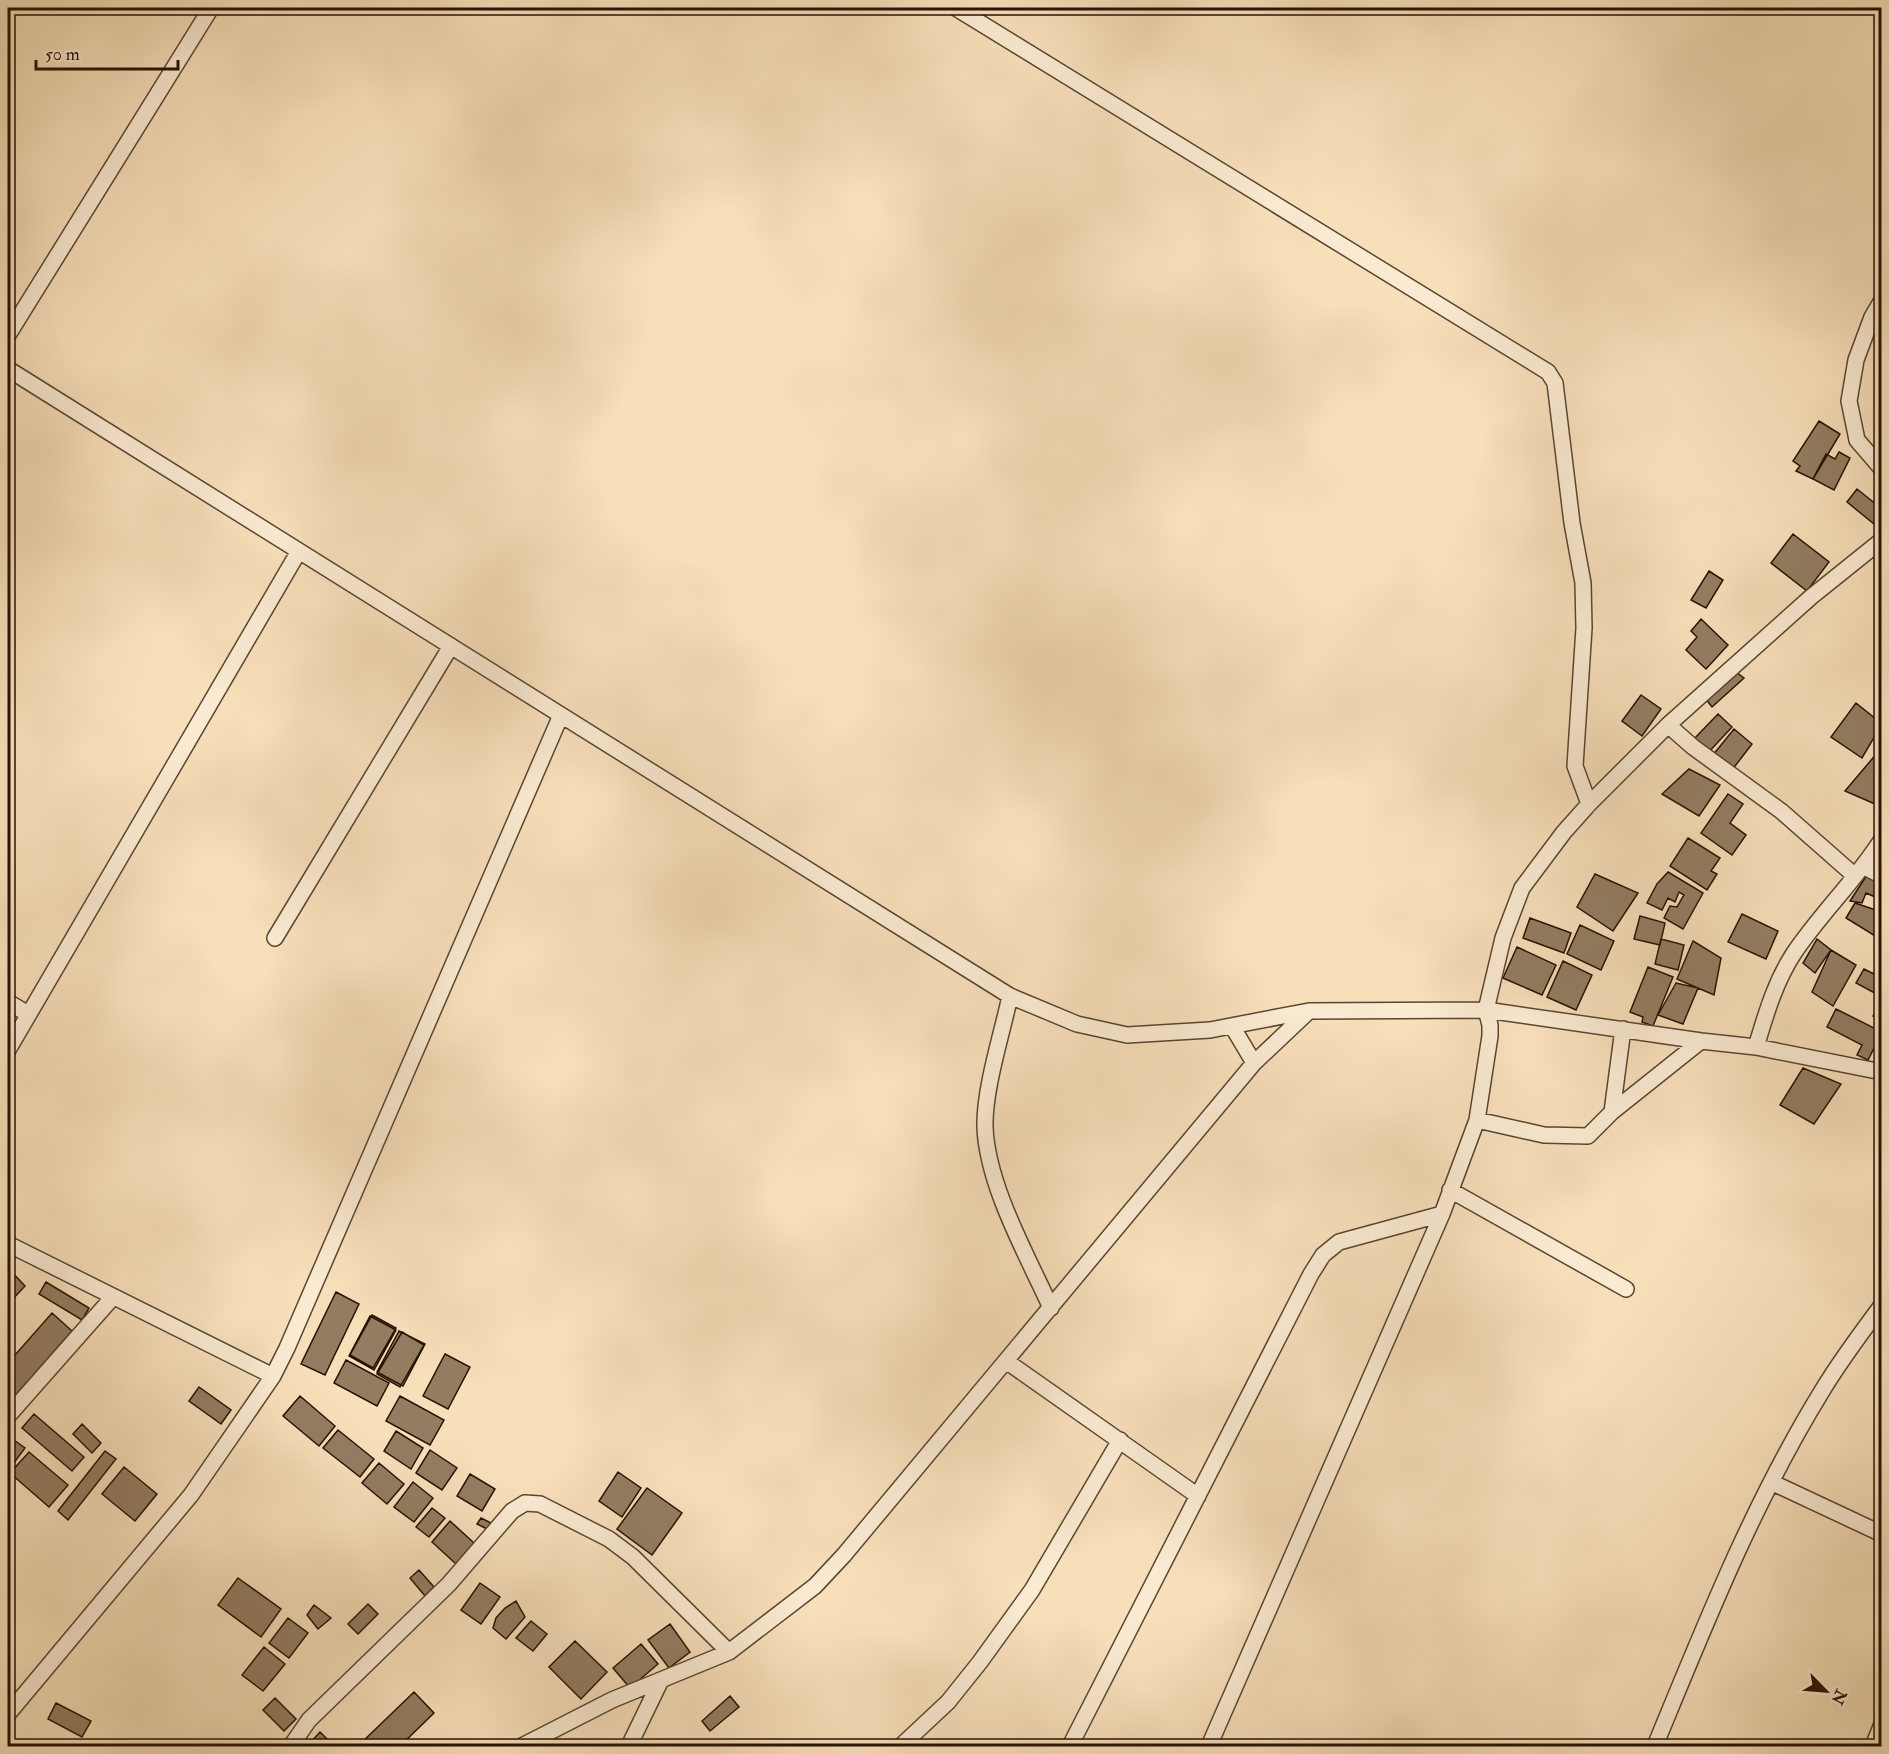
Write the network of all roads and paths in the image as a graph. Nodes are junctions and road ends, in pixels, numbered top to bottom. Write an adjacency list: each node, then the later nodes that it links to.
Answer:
1 (211, 8): 4 (street)
2 (956, 8): 12 (street)
3 (1881, 300): 6 (street)
4 (8, 335)
5 (8, 369): 8 (street)
6 (1881, 468)
7 (1881, 540): 11 (street)
8 (299, 551): 9 (street); 21 (street)
9 (451, 646): 10 (street); 16 (street)
10 (561, 715): 17 (street); 39 (street)
11 (1668, 725): 12 (street); 14 (street)
12 (1589, 804): 19 (street)
13 (1881, 839): 14 (street)
14 (1859, 871): 15 (street); 25 (street)
15 (1881, 876)
16 (275, 938)
17 (1010, 996): 22 (street); 37 (street)
18 (8, 1002): 21 (street)
19 (1486, 1010): 20 (street); 23 (street); 30 (street)
20 (1309, 1011): 22 (street); 27 (street)
21 (28, 1014): 26 (street)
22 (1232, 1026): 27 (street)
23 (1623, 1029): 24 (street); 29 (street)
24 (1701, 1041): 25 (street); 29 (street)
25 (1756, 1047): 28 (street)
26 (8, 1050)
27 (1254, 1063): 37 (street)
28 (1881, 1072)
29 (1612, 1112): 30 (street)
30 (1477, 1120): 31 (street)
31 (1450, 1190): 32 (street); 34 (street)
32 (1442, 1214): 43 (street); 54 (street)
33 (8, 1244): 35 (street)
34 (1626, 1289)
35 (113, 1297): 39 (street); 40 (street)
36 (1881, 1305): 42 (street)
37 (1051, 1308): 38 (street)
38 (1006, 1361): 41 (street); 45 (street)
39 (273, 1376): 47 (street)
40 (8, 1416)
41 (1120, 1440): 43 (street); 52 (street)
42 (1771, 1482): 44 (street); 55 (street)
43 (1198, 1496): 53 (street)
44 (1881, 1534)
45 (729, 1652): 46 (street); 49 (street)
46 (660, 1682): 50 (street); 51 (street)
47 (8, 1714)
48 (1881, 1724): 56 (street)
49 (291, 1746)
50 (522, 1746)
51 (629, 1746)
52 (901, 1746)
53 (1070, 1746)
54 (1209, 1746)
55 (1655, 1746)
56 (1873, 1746)

